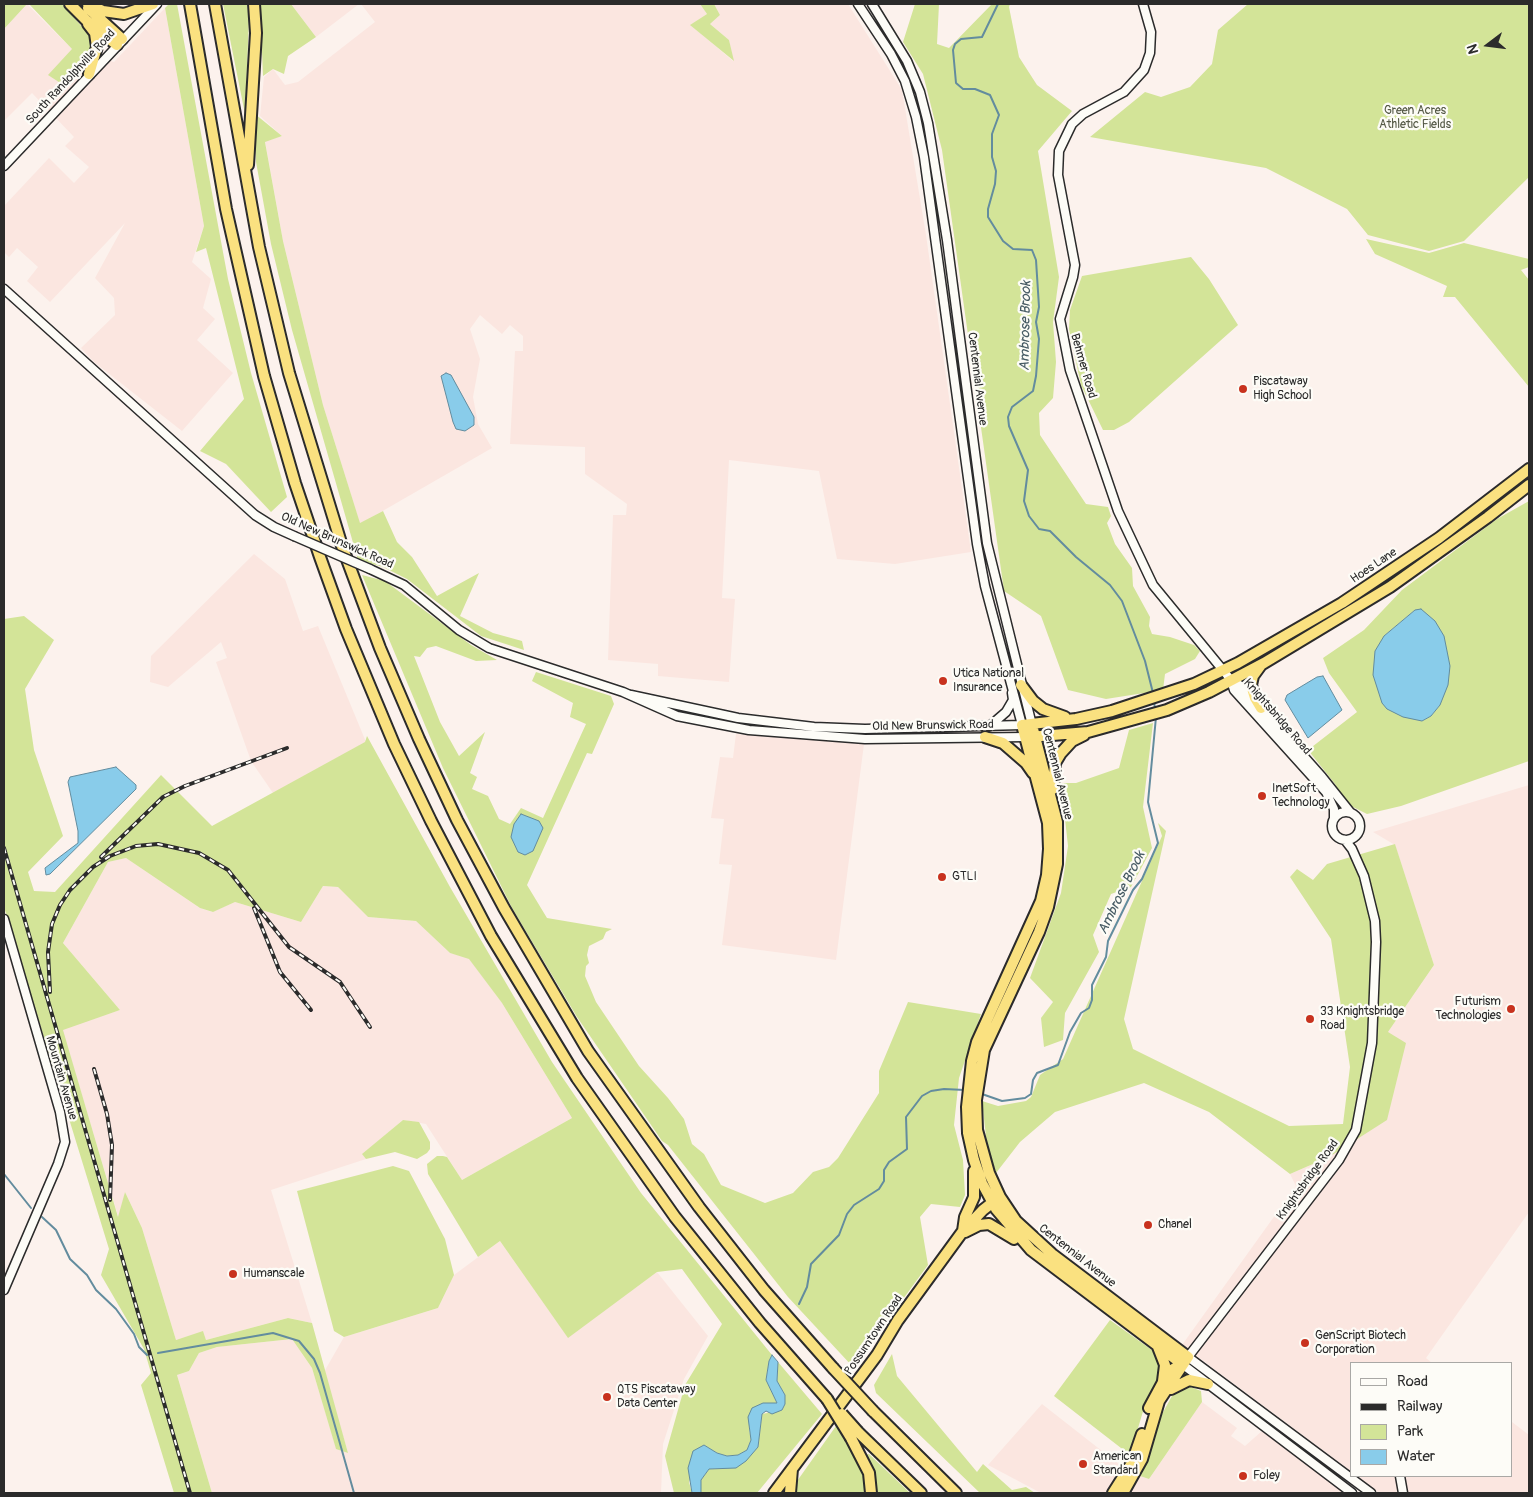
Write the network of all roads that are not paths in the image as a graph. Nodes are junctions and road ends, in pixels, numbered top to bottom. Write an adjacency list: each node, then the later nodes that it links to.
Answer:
1 (70, 4): 11 (highway)
2 (84, 4): 12 (highway)
3 (88, 4): 4 (highway)
4 (155, 4): 12 (main road, South Randolphville Road)
5 (190, 4): 51 (highway, bridge)
6 (215, 4): 15 (highway)
7 (254, 4): 15 (highway)
8 (858, 4): 22 (main road, Centennial Avenue)
9 (872, 4): 22 (main road, Centennial Avenue)
10 (1142, 4): 20 (main road, Behmer Road)
11 (87, 21): 12 (highway); 13 (highway)
12 (119, 42): 13 (main road, South Randolphville Road)
13 (89, 74): 14 (main road, South Randolphville Road)
14 (4, 166)
15 (248, 189): 58 (highway, bridge)
16 (4, 289): 23 (main road, Old New Brunswick Road, bridge)
17 (1529, 469): 20 (highway, Hoes Lane)
18 (1529, 484): 19 (highway, Hoes Lane)
19 (1264, 663): 21 (highway, Hoes Lane); 24 (highway)
20 (1223, 670): 21 (main road, Behmer Road); 25 (highway, Old New Brunswick Road)
21 (1231, 680): 24 (main road, Knightsbridge Road); 28 (highway, Old New Brunswick Road); 34 (main road, Knightsbridge Road)
22 (1017, 685): 25 (highway); 26 (main road, Centennial Avenue); 27 (main road)
23 (631, 695): 27 (main road, Old New Brunswick Road); 29 (main road, Old New Brunswick Road)
24 (1261, 708): 33 (main road, Knightsbridge Road)
25 (1076, 719): 26 (highway, Old New Brunswick Road)
26 (1027, 725): 27 (main road, Old New Brunswick Road); 30 (highway, Centennial Avenue)
27 (988, 726)
28 (1088, 732): 30 (highway, Old New Brunswick Road); 32 (highway)
29 (985, 737): 30 (main road, Old New Brunswick Road); 31 (highway)
30 (1031, 737): 31 (highway, Centennial Avenue); 32 (highway, Centennial Avenue)
31 (1037, 778): 39 (highway, Centennial Avenue)
32 (1053, 800): 39 (highway, Centennial Avenue)
33 (1350, 812): 34 (main road); 35 (main road)
34 (1334, 818): 36 (main road)
35 (1357, 835): 36 (main road); 37 (main road, Knightsbridge Road)
36 (1345, 840): 37 (main road, Knightsbridge Road)
37 (1358, 860): 47 (main road, Knightsbridge Road)
38 (4, 919): 45 (main road, Mountain Avenue)
39 (973, 1086): 40 (highway, Centennial Avenue)
40 (972, 1099): 41 (highway, Centennial Avenue); 42 (highway, Centennial Avenue)
41 (974, 1160): 42 (highway, Centennial Avenue); 43 (highway)
42 (996, 1200): 43 (highway, Possumtown Road); 44 (highway, Centennial Avenue); 47 (highway, Centennial Avenue)
43 (961, 1233): 44 (highway); 52 (highway, Possumtown Road)
44 (1030, 1250): 46 (highway, Centennial Avenue)
45 (4, 1290)
46 (1157, 1346): 47 (highway, Centennial Avenue); 48 (highway)
47 (1185, 1361): 48 (highway); 49 (main road, Centennial Avenue); 50 (highway); 62 (main road, Centennial Avenue)
48 (1163, 1382): 59 (highway)
49 (1208, 1384): 50 (highway); 61 (main road, Centennial Avenue)
50 (1164, 1393): 60 (highway)
51 (855, 1435): 56 (highway); 57 (highway)
52 (792, 1469): 54 (highway, Possumtown Road); 55 (highway)
53 (1400, 1477): 63 (main road)
54 (774, 1493)
55 (790, 1493)
56 (871, 1493)
57 (921, 1493)
58 (956, 1493)
59 (1113, 1493)
60 (1123, 1493)
61 (1352, 1493)
62 (1371, 1493)
63 (1403, 1493)

